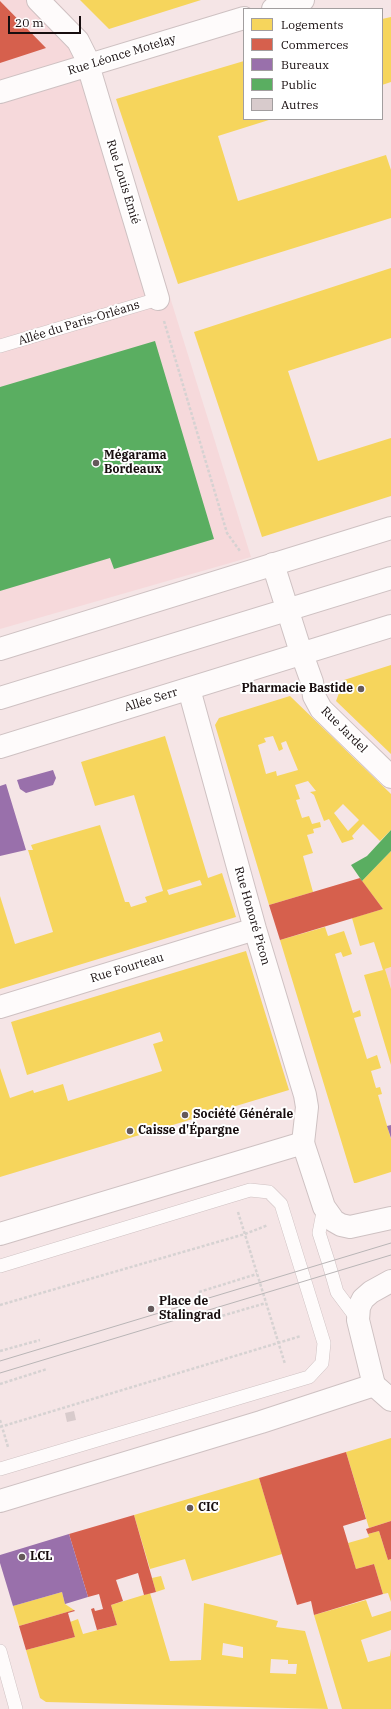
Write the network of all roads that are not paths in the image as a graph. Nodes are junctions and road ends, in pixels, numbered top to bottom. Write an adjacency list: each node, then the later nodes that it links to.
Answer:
1 (38, 0): 5 (street, Rue Louis Emié)
2 (302, 0): 3 (street)
3 (276, 8)
4 (243, 18): 5 (street, Rue Léonce Motelay)
5 (88, 66): 6 (street, Rue Léonce Motelay); 7 (street, Rue Louis Emié)
6 (0, 92)
7 (158, 299): 8 (lane, Allée du Paris-Orléans)
8 (0, 346)
9 (391, 528): 10 (street)
10 (273, 564): 12 (street); 14 (street)
11 (391, 578): 12 (street)
12 (287, 610): 15 (street); 17 (street)
13 (391, 626): 15 (street, Allée Serr)
14 (0, 649)
15 (302, 653): 16 (street, Allée Serr); 19 (street, Rue Jardel)
16 (188, 689): 18 (street, Allée Serr); 20 (street, Rue Honoré Picon)
17 (0, 698)
18 (0, 748)
19 (391, 777)
20 (255, 929): 21 (street, Rue Fourteau); 22 (street, Rue Honoré Picon)
21 (0, 1007)
22 (303, 1143): 23 (street); 25 (street)
23 (324, 1207): 24 (street); 28 (lane)
24 (391, 1218)
25 (0, 1234)
26 (0, 1266): 31 (lane)
27 (391, 1281): 28 (street)
28 (358, 1320): 29 (street)
29 (374, 1385): 30 (street); 32 (street)
30 (391, 1400)
31 (0, 1469)
32 (0, 1501)
33 (0, 1651): 34 (lane)
34 (16, 1709)

